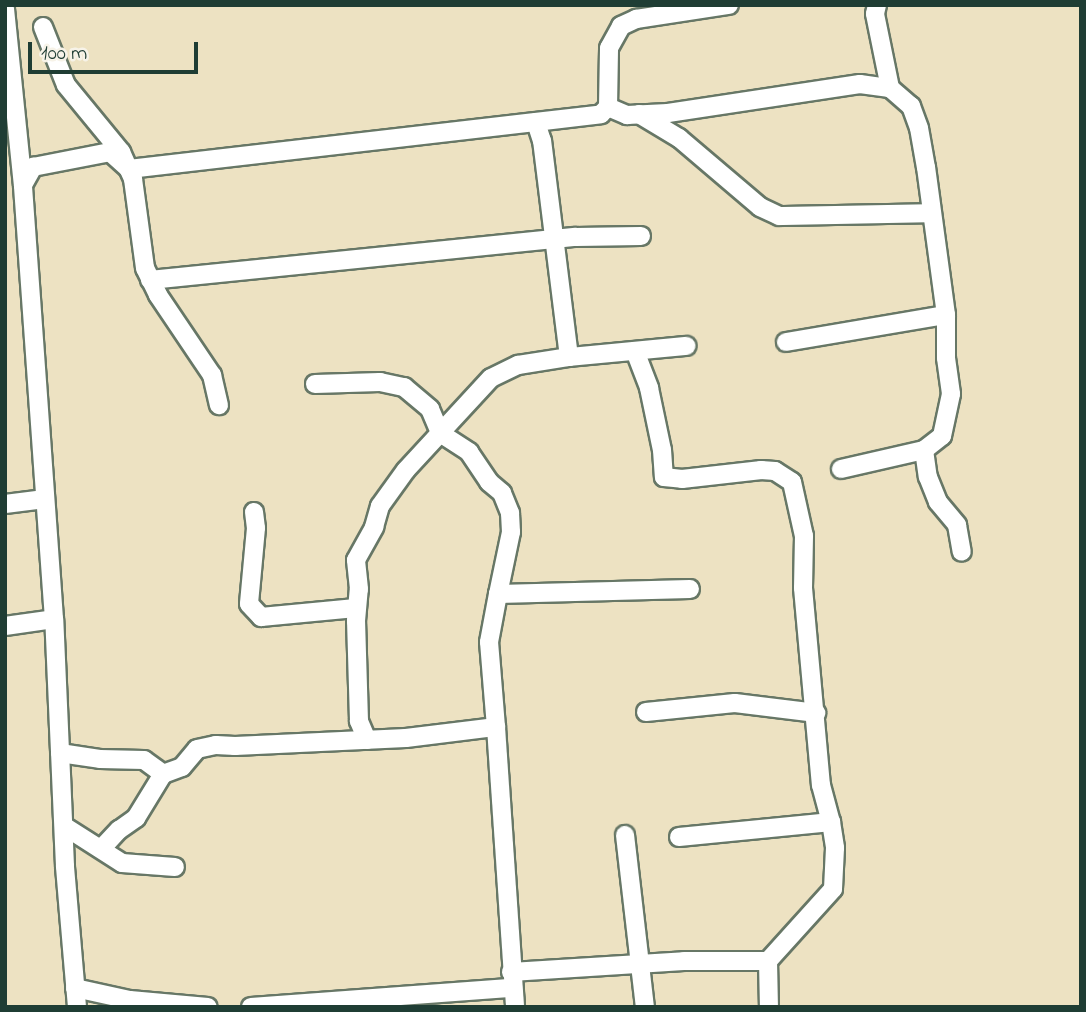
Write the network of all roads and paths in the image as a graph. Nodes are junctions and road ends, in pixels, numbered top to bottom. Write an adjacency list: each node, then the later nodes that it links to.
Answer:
1 (729, 5): 4 (street)
2 (877, 5): 6 (street)
3 (5, 9): 9 (street)
4 (687, 9): 7 (street)
5 (43, 27): 11 (street)
6 (890, 88): 8 (street); 13 (street)
7 (608, 107): 8 (street); 10 (street)
8 (639, 114): 13 (street)
9 (11, 117): 12 (street)
10 (536, 122): 11 (street); 15 (street)
11 (129, 169): 12 (street); 16 (street)
12 (23, 185): 27 (street)
13 (931, 213): 17 (street)
14 (641, 236): 15 (street)
15 (556, 240): 16 (street); 21 (street)
16 (150, 280): 23 (street)
17 (946, 315): 18 (street); 25 (street)
18 (786, 341)
19 (686, 346): 20 (street)
20 (635, 351): 21 (street); 37 (street)
21 (569, 357): 24 (street)
22 (315, 384): 24 (street)
23 (219, 405)
24 (440, 433): 32 (street); 33 (street)
25 (923, 450): 26 (street); 30 (street)
26 (841, 469)
27 (46, 499): 28 (street); 34 (street)
28 (5, 505)
29 (254, 512): 33 (street)
30 (962, 552)
31 (690, 589): 32 (street)
32 (498, 594): 38 (street)
33 (356, 608): 39 (street)
34 (54, 619): 35 (street); 40 (street)
35 (5, 626)
36 (646, 712): 37 (street)
37 (817, 713): 42 (street)
38 (496, 727): 39 (street); 50 (street)
39 (367, 740): 41 (street)
40 (60, 753): 41 (street); 43 (street)
41 (163, 774): 46 (street)
42 (831, 822): 45 (street); 48 (street)
43 (64, 826): 46 (street); 51 (street)
44 (625, 835): 49 (street)
45 (679, 837)
46 (102, 848): 47 (street)
47 (175, 867)
48 (768, 961): 49 (street); 58 (street)
49 (642, 966): 50 (street); 57 (street)
50 (511, 980): 52 (street); 56 (street)
51 (75, 988): 53 (street); 54 (street)
52 (371, 1002): 55 (street)
53 (77, 1007)
54 (208, 1007)
55 (251, 1007)
56 (515, 1007)
57 (645, 1007)
58 (769, 1007)

